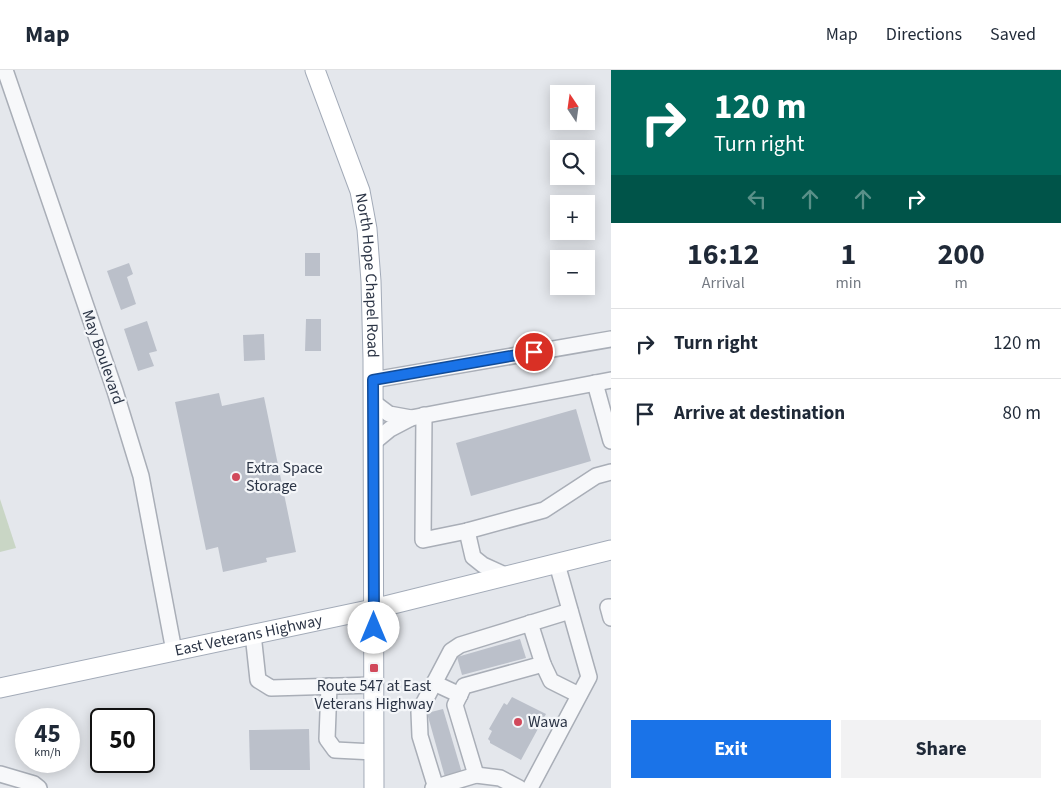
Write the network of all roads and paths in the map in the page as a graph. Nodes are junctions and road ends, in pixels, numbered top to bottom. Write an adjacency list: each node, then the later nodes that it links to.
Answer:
1 (5, 70): 20 (street, May Boulevard)
2 (315, 70): 4 (main road, North Hope Chapel Road)
3 (611, 338): 4 (street)
4 (373, 380): 7 (main road, North Hope Chapel Road)
5 (611, 380): 6 (street)
6 (594, 383): 8 (street); 10 (street)
7 (373, 402): 8 (street); 9 (main road, North Hope Chapel Road)
8 (417, 417): 9 (street); 12 (street)
9 (373, 442): 16 (main road, North Hope Chapel Road)
10 (611, 442)
11 (611, 472): 12 (street)
12 (467, 531): 15 (street)
13 (611, 550): 14 (main road, East Veterans Highway)
14 (557, 564): 15 (main road, East Veterans Highway); 17 (street)
15 (507, 576): 16 (main road, East Veterans Highway)
16 (373, 609): 19 (main road, East Veterans Highway); 23 (main road, North Hope Chapel Road)
17 (570, 611): 18 (street); 27 (street)
18 (530, 623): 21 (street); 22 (street)
19 (253, 634): 20 (main road, East Veterans Highway); 24 (street)
20 (174, 651): 25 (main road, East Veterans Highway)
21 (543, 664): 26 (street); 27 (street)
22 (434, 683): 26 (street); 33 (street)
23 (374, 685): 24 (street); 28 (main road, North Hope Chapel Road)
24 (329, 686): 28 (street)
25 (0, 688)
26 (460, 695): 30 (street)
27 (579, 695): 35 (street)
28 (374, 752): 32 (main road, North Hope Chapel Road)
29 (0, 774): 31 (street)
30 (476, 776): 33 (street); 34 (street)
31 (39, 788)
32 (374, 788)
33 (435, 788)
34 (519, 788)
35 (530, 788)

